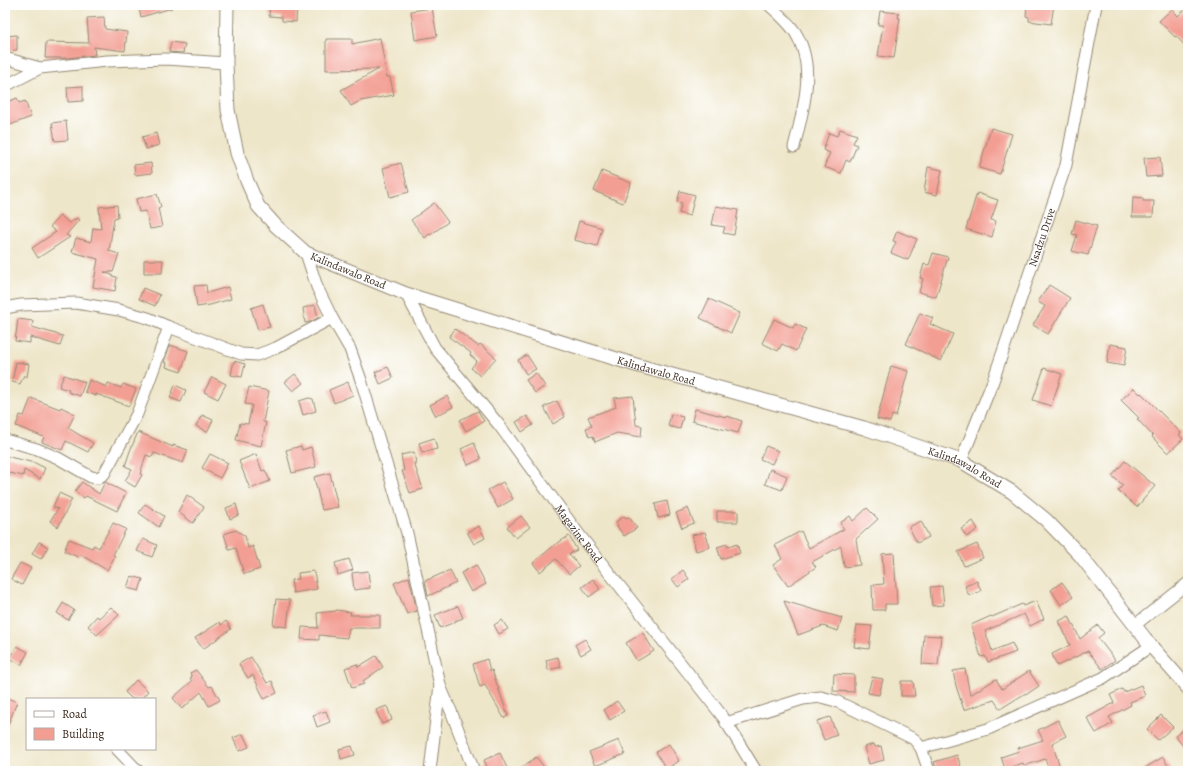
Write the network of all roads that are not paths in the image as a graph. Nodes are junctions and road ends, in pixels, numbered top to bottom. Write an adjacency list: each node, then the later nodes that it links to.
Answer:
1 (227, 5): 5 (street, Kalindawalo Road)
2 (769, 5): 8 (street)
3 (1096, 5): 15 (street, Nsadzu Drive)
4 (5, 58): 6 (street)
5 (226, 63): 6 (street); 9 (street, Kalindawalo Road)
6 (40, 68): 7 (street)
7 (5, 86)
8 (794, 147)
9 (306, 253): 10 (street, Kalindawalo Road); 12 (street)
10 (406, 294): 15 (street, Kalindawalo Road); 21 (street, Magazine Road)
11 (5, 308): 13 (street)
12 (332, 318): 13 (street); 19 (street)
13 (169, 327): 14 (street)
14 (5, 440)
15 (961, 461): 17 (street, Kalindawalo Road)
16 (1188, 583): 17 (street)
17 (1135, 625): 18 (street, Kalindawalo Road)
18 (1151, 646): 20 (street, Kalindawalo Road); 22 (street)
19 (440, 685): 25 (street); 26 (street)
20 (1188, 688)
21 (726, 724): 22 (street); 27 (street, Magazine Road)
22 (921, 748): 28 (street)
23 (118, 750): 24 (street)
24 (138, 771)
25 (430, 771)
26 (474, 771)
27 (756, 771)
28 (929, 771)

